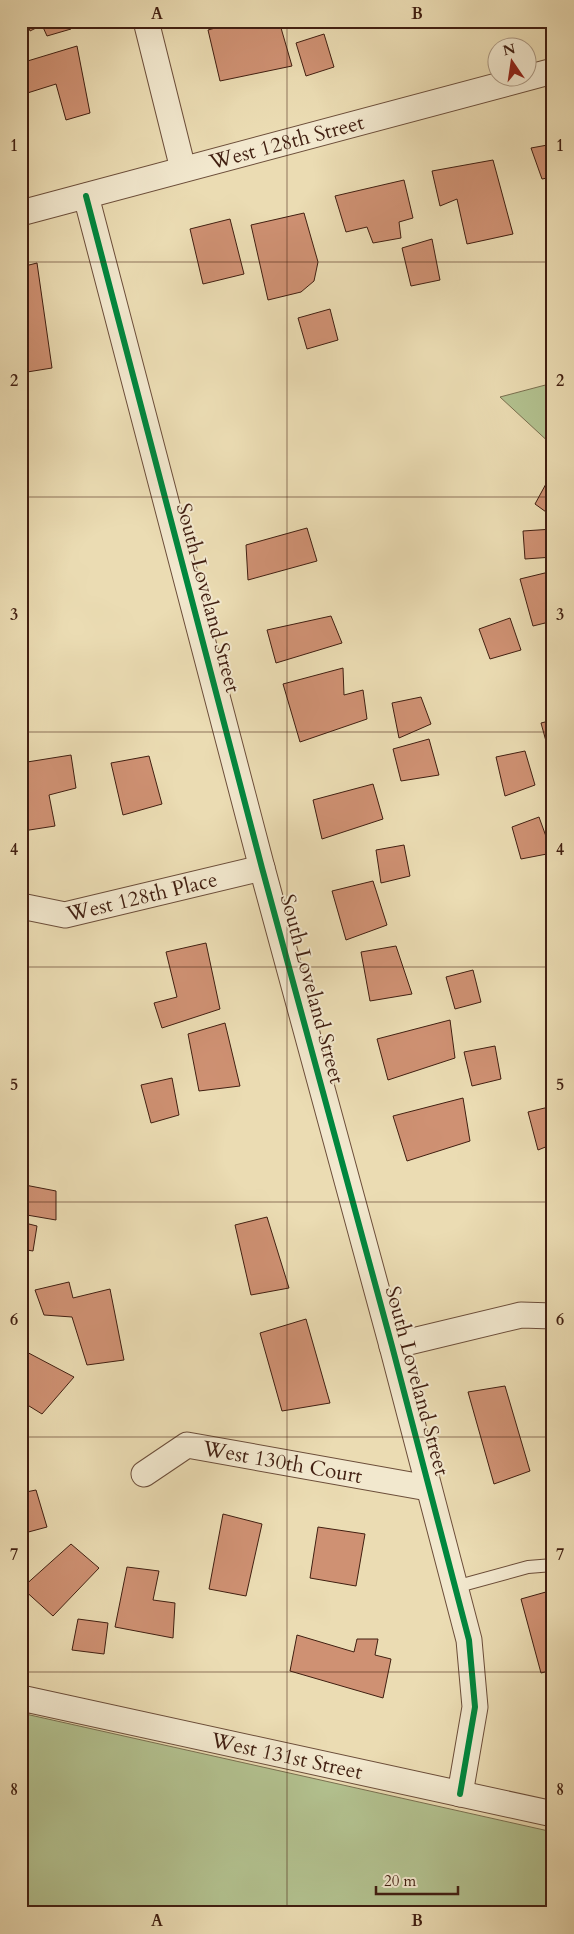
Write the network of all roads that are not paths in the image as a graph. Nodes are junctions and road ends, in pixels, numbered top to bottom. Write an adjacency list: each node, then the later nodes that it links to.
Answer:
1 (146, 21): 3 (street)
2 (553, 71): 3 (street, West 128th Street)
3 (183, 169): 4 (street, West 128th Street)
4 (86, 196): 5 (street, West 128th Street); 6 (street, South Loveland Street)
5 (21, 213)
6 (262, 868): 7 (street, West 128th Place); 9 (street, South Loveland Street)
7 (21, 906)
8 (553, 1316): 9 (street)
9 (392, 1346): 11 (street, South Loveland Street)
10 (144, 1474): 11 (street, West 130th Court)
11 (428, 1488): 13 (street, South Loveland Street)
12 (553, 1566): 13 (lane)
13 (455, 1587): 15 (street, South Loveland Street)
14 (21, 1698): 15 (street, West 131st Street)
15 (460, 1794): 16 (street, West 131st Street)
16 (553, 1814)

